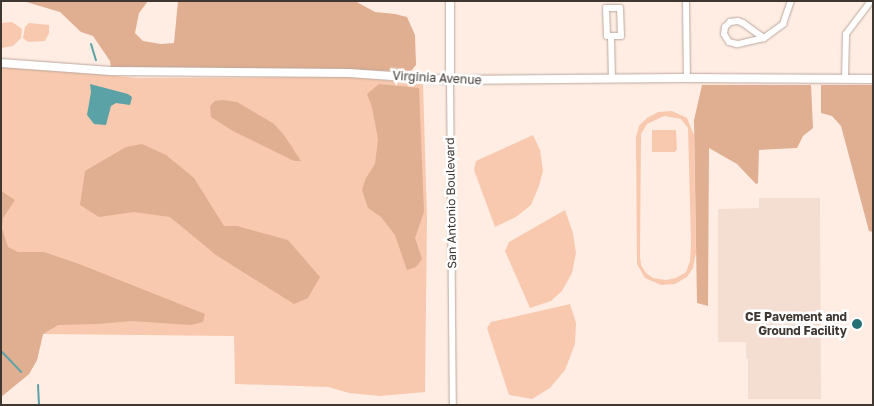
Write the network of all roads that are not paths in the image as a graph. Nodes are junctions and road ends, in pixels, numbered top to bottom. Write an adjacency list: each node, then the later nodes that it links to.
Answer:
1 (450, 1): 12 (street, San Antonio Boulevard)
2 (686, 1): 8 (street)
3 (791, 1): 6 (street)
4 (871, 1): 10 (street)
5 (611, 36): 5 (street); 9 (street)
6 (764, 38): 6 (street)
7 (1, 63): 12 (street, Virginia Avenue)
8 (687, 78): 9 (street, Virginia Avenue); 10 (street, Virginia Avenue)
9 (612, 79): 12 (street, Virginia Avenue)
10 (845, 79): 11 (street, Virginia Avenue)
11 (873, 79)
12 (450, 80): 13 (street, San Antonio Boulevard)
13 (453, 405)

